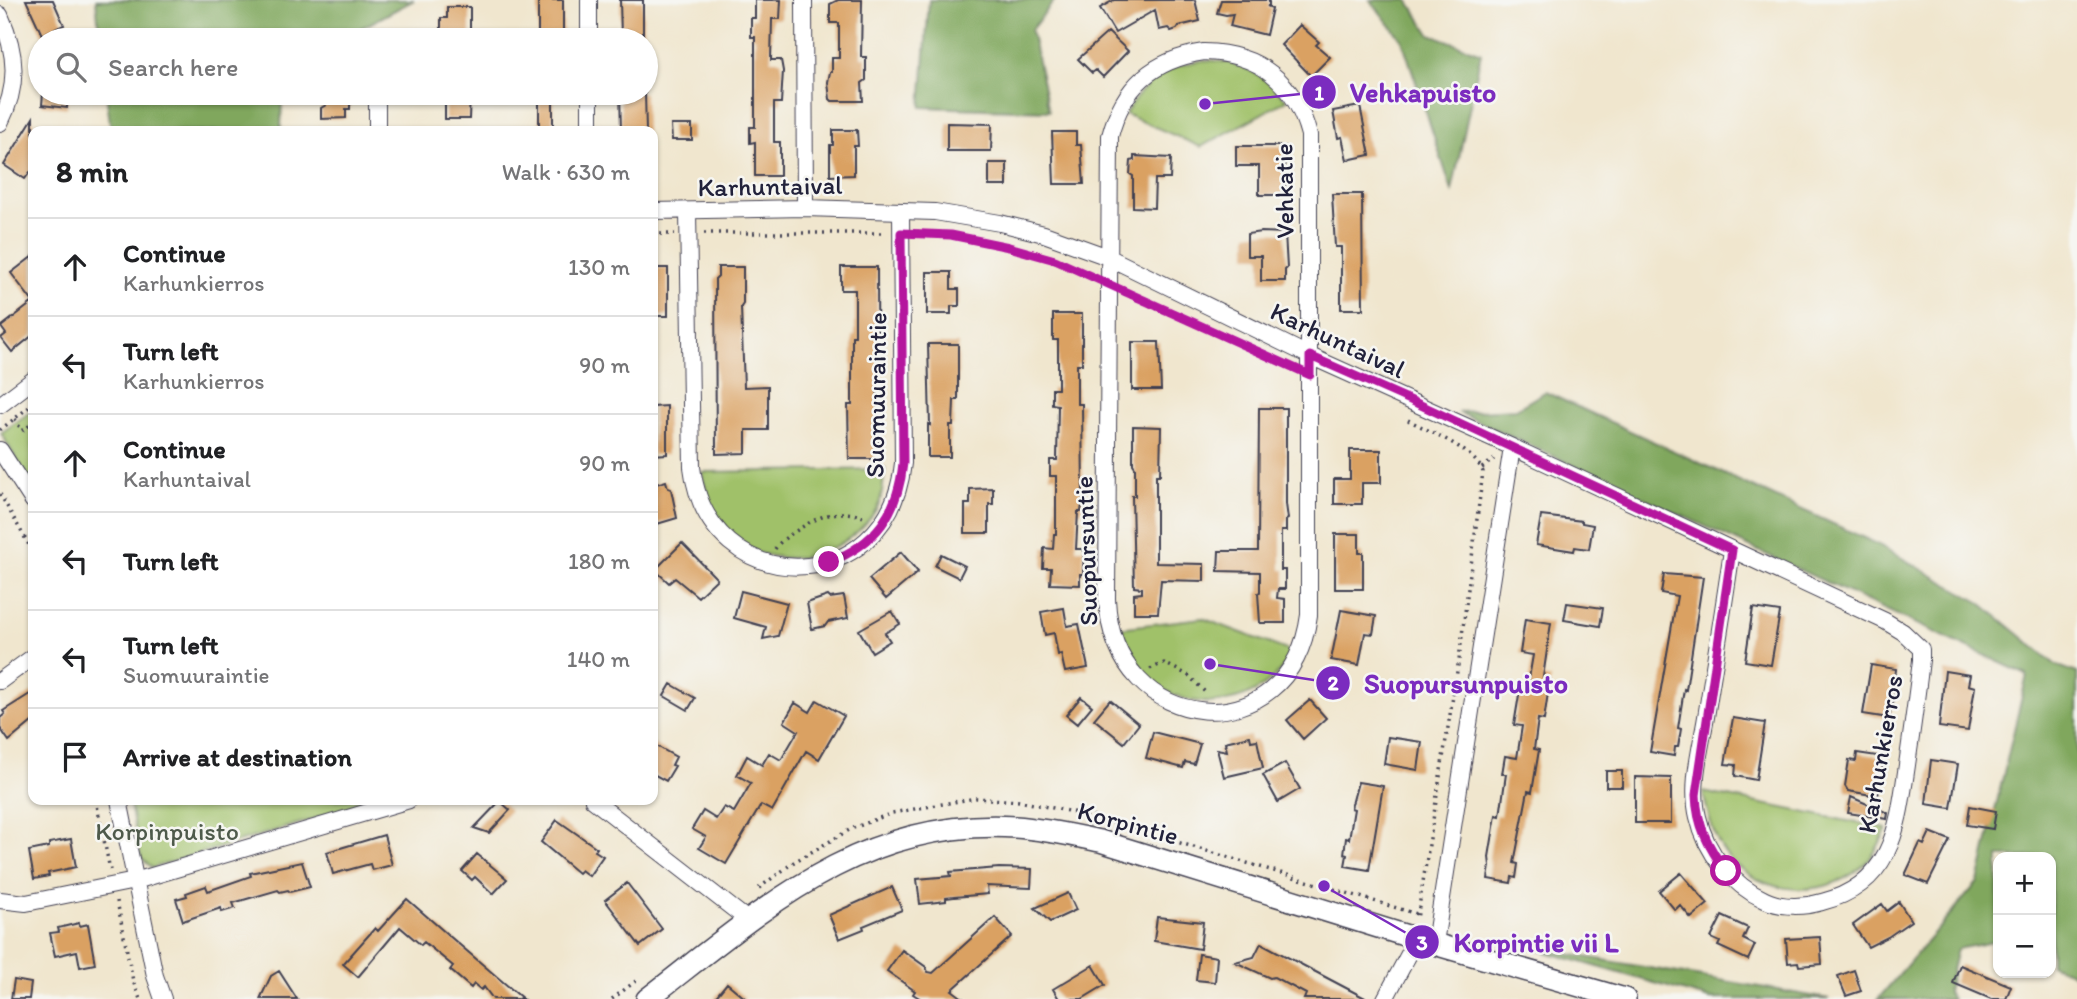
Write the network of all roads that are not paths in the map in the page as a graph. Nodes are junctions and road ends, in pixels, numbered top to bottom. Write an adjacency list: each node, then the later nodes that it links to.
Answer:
1 (589, 0): 4 (street)
2 (804, 0): 10 (street)
3 (0, 15): 7 (street)
4 (589, 28)
5 (377, 105): 8 (street)
6 (590, 105): 9 (street)
7 (0, 124)
8 (377, 126)
9 (590, 126)
10 (805, 208): 12 (street, Karhuntaival); 13 (street, Karhuntaival)
11 (658, 211): 12 (street, Karhuntaival)
12 (688, 211): 13 (street, Suomuuraintie)
13 (901, 211): 14 (street, Karhuntaival)
14 (1108, 257): 15 (street, Karhuntaival); 15 (street, Vehkatie); 15 (street, Suopursuntie)
15 (1310, 356): 18 (street, Karhuntaival)
16 (28, 384): 17 (street)
17 (0, 405)
18 (1512, 447): 21 (street, Karhunkierros); 30 (street)
19 (0, 450): 20 (street)
20 (28, 493)
21 (1732, 550): 21 (street, Karhunkierros)
22 (28, 660): 23 (street)
23 (0, 681)
24 (120, 805): 27 (street)
25 (392, 805): 27 (street)
26 (599, 805): 29 (street)
27 (135, 881): 28 (street); 32 (street)
28 (0, 900)
29 (741, 914): 30 (street, Korpintie); 31 (street, Korpintie)
30 (1426, 941): 33 (street); 34 (street, Korpintie)
31 (643, 989)
32 (163, 999)
33 (1385, 999)
34 (1625, 999)

